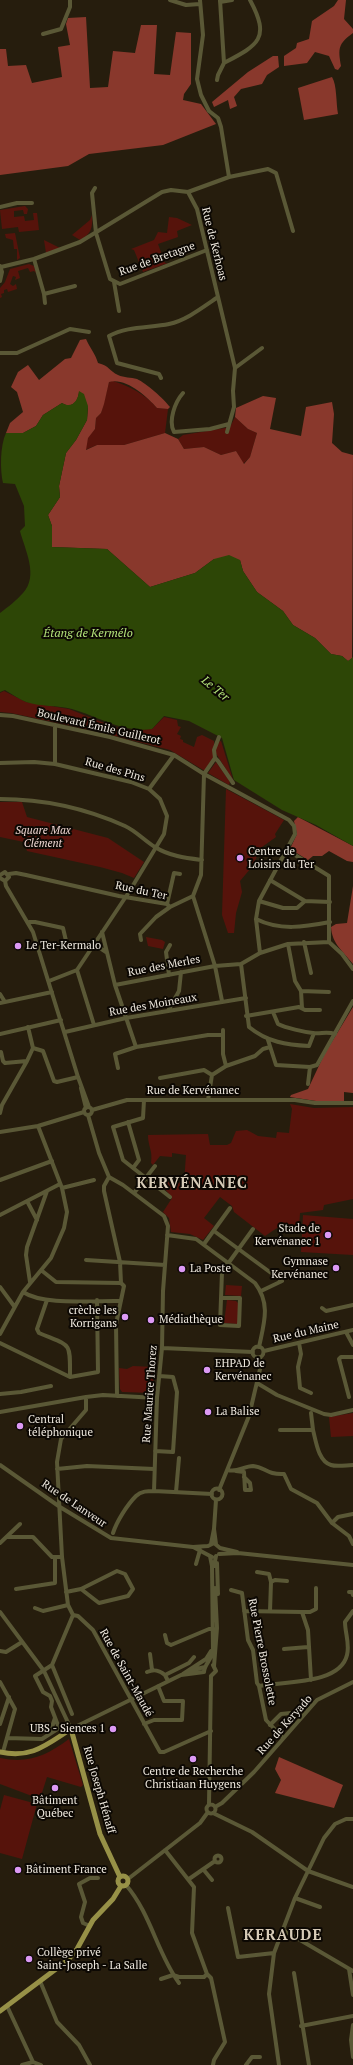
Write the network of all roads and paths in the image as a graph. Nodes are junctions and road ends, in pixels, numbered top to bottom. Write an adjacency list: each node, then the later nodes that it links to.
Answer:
1 (70, 0): 8 (street)
2 (170, 0): 6 (street)
3 (232, 0): 5 (street)
4 (250, 0): 9 (street)
5 (220, 1): 9 (street)
6 (178, 2): 7 (street)
7 (200, 2): 11 (street)
8 (43, 34)
9 (224, 63): 10 (street)
10 (218, 80)
11 (229, 177): 13 (street); 16 (street)
12 (95, 188): 17 (street, Rue de Bretagne)
13 (188, 192): 17 (street); 18 (street, Rue de Kerhoas)
14 (32, 203): 15 (street)
15 (0, 207)
16 (293, 231)
17 (96, 233): 19 (street); 22 (street, Rue de Bretagne)
18 (207, 250): 22 (street, Rue de Bretagne); 25 (street, Rue de Kerhoas)
19 (34, 259): 20 (street); 24 (street)
20 (0, 267): 21 (street)
21 (0, 281)
22 (114, 282): 27 (street, Rue de Bretagne)
23 (75, 286): 24 (street)
24 (44, 294): 26 (street)
25 (218, 297): 31 (street, Rue de Kerhoas); 32 (street)
26 (45, 303)
27 (118, 311)
28 (90, 332): 30 (street)
29 (262, 348): 31 (street)
30 (0, 354)
31 (235, 368): 34 (street, Rue de Kerhoas)
32 (161, 378)
33 (183, 393): 34 (street)
34 (229, 424): 35 (street, Rue de Kerhoas)
35 (227, 432)
36 (0, 715): 37 (street, Boulevard Émile Guillerot)
37 (55, 725): 39 (street, Boulevard Émile Guillerot); 42 (street)
38 (219, 737): 40 (street)
39 (174, 755): 43 (street, Boulevard Émile Guillerot); 45 (street)
40 (214, 758): 43 (street); 44 (street)
41 (0, 763): 42 (street, Rue des Pins)
42 (55, 764): 45 (street, Rue des Pins)
43 (204, 774): 48 (street, Boulevard Émile Guillerot); 49 (street)
44 (233, 783)
45 (149, 789): 47 (street, Rue des Pins)
46 (0, 799): 47 (street)
47 (156, 848): 49 (street); 57 (street, Rue des Pins)
48 (287, 850): 54 (street); 60 (street)
49 (202, 860): 56 (street)
50 (0, 874): 51 (street, Rue du Ter)
51 (9, 874): 55 (street); 57 (street, Rue du Ter)
52 (180, 874): 61 (street)
53 (0, 878): 55 (street)
54 (270, 880): 58 (street); 59 (street)
55 (5, 881): 63 (street)
56 (193, 896): 61 (street, Rue du Ter); 76 (street)
57 (125, 897): 61 (street, Rue du Ter); 65 (street, Rue des Pins)
58 (259, 901): 59 (street); 62 (street)
59 (305, 901): 60 (street)
60 (330, 902): 64 (street)
61 (168, 906): 66 (street)
62 (256, 919): 64 (street); 74 (street)
63 (29, 922): 71 (street); 82 (street)
64 (330, 922): 68 (street)
65 (102, 932): 69 (street, Rue des Pins); 73 (street)
66 (141, 940)
67 (304, 942): 68 (street); 70 (street); 80 (street)
68 (329, 942): 77 (street)
69 (94, 944): 73 (street); 78 (street, Rue des Pins)
70 (288, 944): 74 (street); 84 (street)
71 (68, 945)
72 (170, 945): 81 (street)
73 (106, 952): 83 (street)
74 (260, 953): 75 (street)
75 (241, 964): 76 (street, Rue des Merles); 88 (street)
76 (215, 966): 79 (street, Rue des Merles); 89 (street)
77 (353, 969)
78 (77, 970): 82 (street); 99 (street)
79 (181, 972): 81 (street, Rue des Merles); 94 (street)
80 (311, 973)
81 (169, 975): 83 (street, Rue des Merles)
82 (50, 981): 85 (street)
83 (115, 984): 97 (street)
84 (301, 991): 86 (street); 92 (street)
85 (52, 992): 91 (street); 98 (street)
86 (329, 992)
87 (0, 994): 91 (street)
88 (246, 998): 89 (street, Rue des Moineaux); 96 (street)
89 (222, 1002): 94 (street, Rue des Moineaux)
90 (353, 1002): 104 (street)
91 (2, 1003)
92 (302, 1008): 93 (street); 95 (street)
93 (320, 1010)
94 (168, 1011): 97 (street, Rue des Moineaux)
95 (273, 1012): 96 (street); 102 (street)
96 (246, 1016): 105 (street)
97 (126, 1018): 99 (street, Rue des Moineaux); 106 (street)
98 (60, 1020): 100 (street); 101 (street)
99 (94, 1026): 101 (street, Rue des Moineaux)
100 (28, 1028): 103 (street); 108 (street)
101 (65, 1032): 115 (street)
102 (314, 1033): 104 (street); 105 (street)
103 (0, 1034)
104 (335, 1034): 112 (street)
105 (268, 1040): 107 (street)
106 (136, 1047): 111 (street); 113 (street)
107 (270, 1047): 111 (street); 112 (street)
108 (33, 1048): 110 (street); 115 (street)
109 (1, 1052): 110 (street)
110 (27, 1060): 121 (street)
111 (226, 1066): 114 (street)
112 (310, 1067): 117 (street)
113 (118, 1068)
114 (212, 1075): 116 (street); 119 (street)
115 (78, 1077): 122 (street)
116 (160, 1078)
117 (308, 1084)
118 (144, 1100): 119 (street, Rue de Kervénanec); 122 (street, Rue de Kervénanec); 124 (street)
119 (208, 1100): 120 (street, Rue de Kervénanec)
120 (353, 1103)
121 (1, 1105): 123 (street)
122 (88, 1110): 125 (street, Rue de Kervénanec); 130 (street)
123 (0, 1113)
124 (128, 1122): 129 (street); 129 (street)
125 (38, 1126): 126 (street, Rue de Kervénanec); 127 (street)
126 (0, 1132)
127 (52, 1161): 132 (street); 134 (street)
128 (155, 1166): 131 (street)
129 (133, 1168): 131 (street)
130 (109, 1177): 136 (street, Rue Maurice Thorez); 148 (street)
131 (145, 1177): 136 (street); 137 (street)
132 (0, 1180)
133 (94, 1180): 134 (street)
134 (61, 1186): 135 (street); 151 (street)
135 (47, 1191): 138 (street); 141 (street)
136 (134, 1193): 144 (street, Rue Maurice Thorez)
137 (170, 1197)
138 (27, 1201): 140 (street); 141 (street)
139 (230, 1208): 143 (street)
140 (0, 1215)
141 (37, 1220): 152 (street)
142 (253, 1229): 146 (street)
143 (214, 1231): 145 (street); 146 (street)
144 (167, 1235): 145 (street); 150 (street, Rue Maurice Thorez)
145 (204, 1244): 149 (street)
146 (238, 1249): 149 (street); 155 (street)
147 (86, 1260): 148 (street)
148 (120, 1262): 150 (street); 153 (street)
149 (229, 1263): 155 (street); 157 (street)
150 (165, 1265): 171 (street, Rue Maurice Thorez)
151 (41, 1270): 152 (street); 153 (street)
152 (30, 1282): 156 (street)
153 (121, 1283): 160 (street)
154 (0, 1287): 162 (street)
155 (261, 1291): 170 (street)
156 (23, 1292): 158 (street); 162 (street)
157 (221, 1298): 157 (street)
158 (46, 1300): 159 (street); 177 (street)
159 (97, 1300): 160 (street); 177 (street)
160 (121, 1301): 182 (street)
161 (353, 1305): 163 (street)
162 (14, 1306): 166 (street)
163 (322, 1308)
164 (353, 1330): 165 (street, Rue du Maine)
165 (346, 1332): 168 (street, Rue du Maine); 169 (street)
166 (0, 1334)
167 (0, 1343): 177 (street)
168 (299, 1343): 172 (street, Rue du Maine); 180 (street)
169 (353, 1345)
170 (259, 1347): 172 (street); 173 (street)
171 (162, 1348): 173 (street); 176 (street, Rue Maurice Thorez)
172 (264, 1351): 174 (street)
173 (253, 1352): 174 (street)
174 (260, 1357): 178 (street)
175 (353, 1357): 184 (street)
176 (159, 1376): 185 (street, Rue Maurice Thorez); 191 (street)
177 (70, 1377)
178 (257, 1383): 186 (street); 197 (street)
179 (51, 1386): 181 (street)
180 (311, 1393)
181 (0, 1394)
182 (117, 1396): 183 (street); 185 (street)
183 (86, 1397): 187 (street); 196 (street, Rue de Saint-Maudé)
184 (349, 1397)
185 (157, 1398): 191 (street, Rue Maurice Thorez)
186 (353, 1410)
187 (0, 1412)
188 (310, 1414): 190 (street)
189 (280, 1430): 190 (street)
190 (313, 1430): 194 (street)
191 (155, 1451): 195 (street, Rue Maurice Thorez)
192 (179, 1458): 202 (street)
193 (0, 1465): 205 (street, Rue de Lanveur)
194 (353, 1465)
195 (154, 1468): 196 (street); 201 (street, Rue Maurice Thorez)
196 (57, 1470): 205 (street, Rue de Saint-Maudé)
197 (228, 1470): 198 (street); 200 (street)
198 (235, 1471): 199 (street); 207 (street)
199 (244, 1477)
200 (220, 1490): 203 (street); 204 (street)
201 (154, 1491): 202 (street); 210 (street)
202 (176, 1492): 203 (street)
203 (212, 1494): 204 (street)
204 (216, 1500): 209 (street)
205 (60, 1507): 216 (street, Rue de Lanveur); 222 (street, Rue de Saint-Maudé)
206 (353, 1514): 207 (street)
207 (332, 1523): 214 (street)
208 (20, 1524): 211 (street)
209 (214, 1529): 213 (street); 215 (street)
210 (113, 1533)
211 (7, 1537): 212 (street); 223 (street)
212 (0, 1543)
213 (216, 1544): 215 (street, Rue de Lanveur); 217 (street)
214 (353, 1544)
215 (209, 1545): 216 (street, Rue de Lanveur); 220 (street)
216 (193, 1547): 218 (street, Rue de Lanveur)
217 (220, 1548): 219 (street); 221 (street)
218 (200, 1550): 220 (street, Rue de Lanveur); 224 (street)
219 (238, 1552): 221 (street); 225 (street)
220 (209, 1554): 221 (street); 244 (street)
221 (218, 1555): 257 (street)
222 (62, 1557): 223 (street); 233 (street, Rue de Saint-Maudé)
223 (55, 1558): 230 (street)
224 (196, 1564)
225 (353, 1565)
226 (257, 1572): 228 (street)
227 (287, 1581): 228 (street)
228 (271, 1582): 241 (street)
229 (316, 1588): 242 (street)
230 (16, 1589)
231 (81, 1589): 231 (street); 233 (street)
232 (231, 1590): 238 (street, Rue Pierre Brossolette)
233 (66, 1592): 236 (street, Rue de Saint-Maudé)
234 (349, 1592): 235 (street)
235 (353, 1596)
236 (68, 1605): 237 (street); 243 (street, Rue de Saint-Maudé)
237 (35, 1608)
238 (244, 1611): 241 (street); 271 (street, Rue Pierre Brossolette)
239 (353, 1611): 248 (street)
240 (0, 1612): 246 (street)
241 (270, 1612): 242 (street)
242 (302, 1612): 250 (street)
243 (73, 1615): 255 (street); 273 (street, Rue de Saint-Maudé)
244 (214, 1629): 245 (street); 247 (street)
245 (165, 1634)
246 (22, 1642): 252 (street); 259 (street)
247 (213, 1642): 256 (street); 261 (street)
248 (348, 1643): 249 (street); 266 (street)
249 (353, 1645)
250 (308, 1648): 251 (street); 266 (street)
251 (284, 1649)
252 (0, 1651)
253 (150, 1654): 258 (street)
254 (194, 1657): 263 (street)
255 (52, 1665): 259 (street); 275 (street)
256 (206, 1666): 257 (street); 261 (street); 262 (street)
257 (214, 1666): 265 (street)
258 (152, 1670): 260 (street); 263 (street)
259 (44, 1671): 276 (street); 280 (street)
260 (147, 1672)
261 (186, 1672): 264 (street)
262 (204, 1672): 264 (street); 265 (street)
263 (165, 1675): 267 (street)
264 (181, 1675): 267 (street)
265 (211, 1676): 281 (street)
266 (312, 1680): 271 (street)
267 (168, 1681): 270 (street)
268 (0, 1682): 272 (street)
269 (353, 1682): 284 (street, Rue de Keryado)
270 (158, 1686): 273 (street); 278 (street)
271 (259, 1686): 279 (street, Rue Pierre Brossolette)
272 (9, 1697): 277 (street); 283 (street)
273 (130, 1700): 278 (street, Rue de Saint-Maudé); 280 (street)
274 (290, 1713): 279 (street, Rue Pierre Brossolette)
275 (72, 1714)
276 (55, 1718): 282 (street); 282 (street)
277 (0, 1724)
278 (144, 1724): 281 (street, Rue de Saint-Maudé)
279 (270, 1725): 284 (street, Rue Pierre Brossolette)
280 (71, 1729): 285 (main road); 295 (main road, Rue Joseph Hénaff)
281 (211, 1731): 286 (street)
282 (50, 1734): 283 (street)
283 (7, 1738): 285 (street)
284 (283, 1738): 287 (street, Rue de Keryado)
285 (2, 1752)
286 (210, 1804): 287 (street); 288 (street)
287 (215, 1807): 289 (street)
288 (208, 1812): 289 (street); 291 (street)
289 (213, 1813): 294 (street)
290 (353, 1819): 294 (street)
291 (165, 1850): 297 (street); 298 (street)
292 (215, 1861): 293 (street)
293 (203, 1869): 298 (street); 299 (street)
294 (308, 1871): 301 (street); 302 (street)
295 (120, 1877): 297 (main road); 300 (main road, Rue Joseph Hénaff)
296 (98, 1878): 305 (street)
297 (128, 1879): 300 (main road)
298 (189, 1879): 310 (street)
299 (212, 1880)
300 (123, 1885): 305 (main road); 311 (street)
301 (353, 1887)
302 (295, 1898): 303 (street); 306 (street)
303 (320, 1907)
304 (228, 1908): 307 (street)
305 (90, 1926): 313 (main road)
306 (283, 1930): 307 (street); 308 (street)
307 (274, 1952): 329 (street)
308 (351, 1970): 315 (street)
309 (294, 1973): 320 (street)
310 (207, 1974): 311 (street); 327 (street)
311 (173, 1975): 312 (street); 314 (street)
312 (161, 1979)
313 (40, 1981): 316 (main road); 326 (street)
314 (179, 1983)
315 (353, 1996)
316 (7, 2006): 317 (main road); 323 (street)
317 (0, 2011)
318 (353, 2016): 320 (street)
319 (353, 2025): 322 (street)
320 (301, 2026): 330 (street)
321 (260, 2057): 328 (street)
322 (353, 2057)
323 (33, 2062): 324 (street); 325 (street)
324 (22, 2065)
325 (41, 2065)
326 (90, 2065)
327 (213, 2065)
328 (246, 2065)
329 (279, 2065)
330 (309, 2065)

